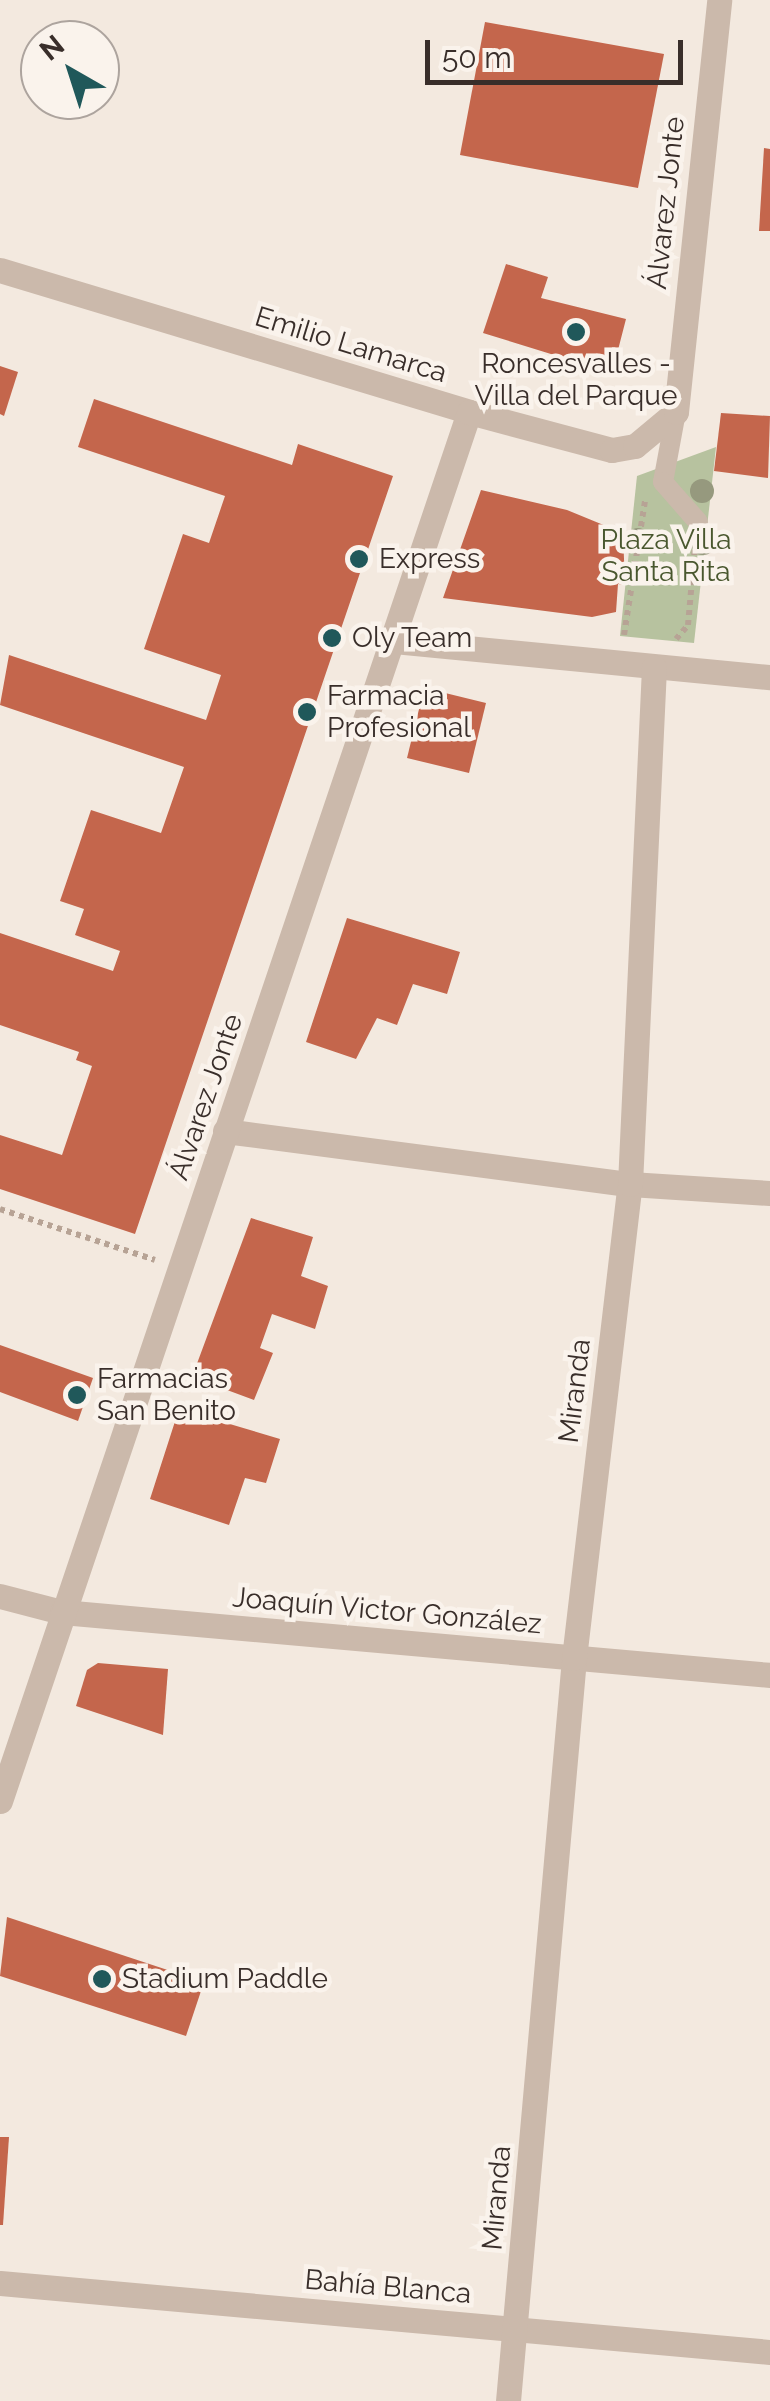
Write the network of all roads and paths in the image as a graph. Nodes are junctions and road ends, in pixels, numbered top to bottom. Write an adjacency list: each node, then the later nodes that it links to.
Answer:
1 (719, 0): 4 (street, Álvarez Jonte)
2 (0, 270): 3 (street, Emilio Lamarca)
3 (468, 412): 4 (street, Emilio Lamarca); 7 (street, Álvarez Jonte)
4 (676, 412): 5 (street)
5 (663, 482): 6 (street); 8 (path)
6 (698, 522): 9 (path)
7 (394, 641): 8 (street); 11 (street, Álvarez Jonte)
8 (616, 662): 9 (street)
9 (654, 668): 10 (street); 12 (street, Miranda)
10 (770, 676)
11 (225, 1131): 12 (street); 15 (street, Álvarez Jonte)
12 (630, 1184): 13 (street); 18 (street, Miranda)
13 (770, 1193)
14 (0, 1209): 15 (path)
15 (180, 1268): 17 (street, Álvarez Jonte)
16 (0, 1596): 17 (street, Joaquín Victor González)
17 (62, 1612): 18 (street, Joaquín Victor González); 20 (street, Álvarez Jonte)
18 (574, 1658): 19 (street, Joaquín Victor González); 22 (street, Miranda)
19 (770, 1675)
20 (0, 1801)
21 (0, 2282): 22 (street, Bahía Blanca)
22 (516, 2329): 23 (street, Bahía Blanca); 24 (street, Miranda)
23 (770, 2352)
24 (508, 2401)

